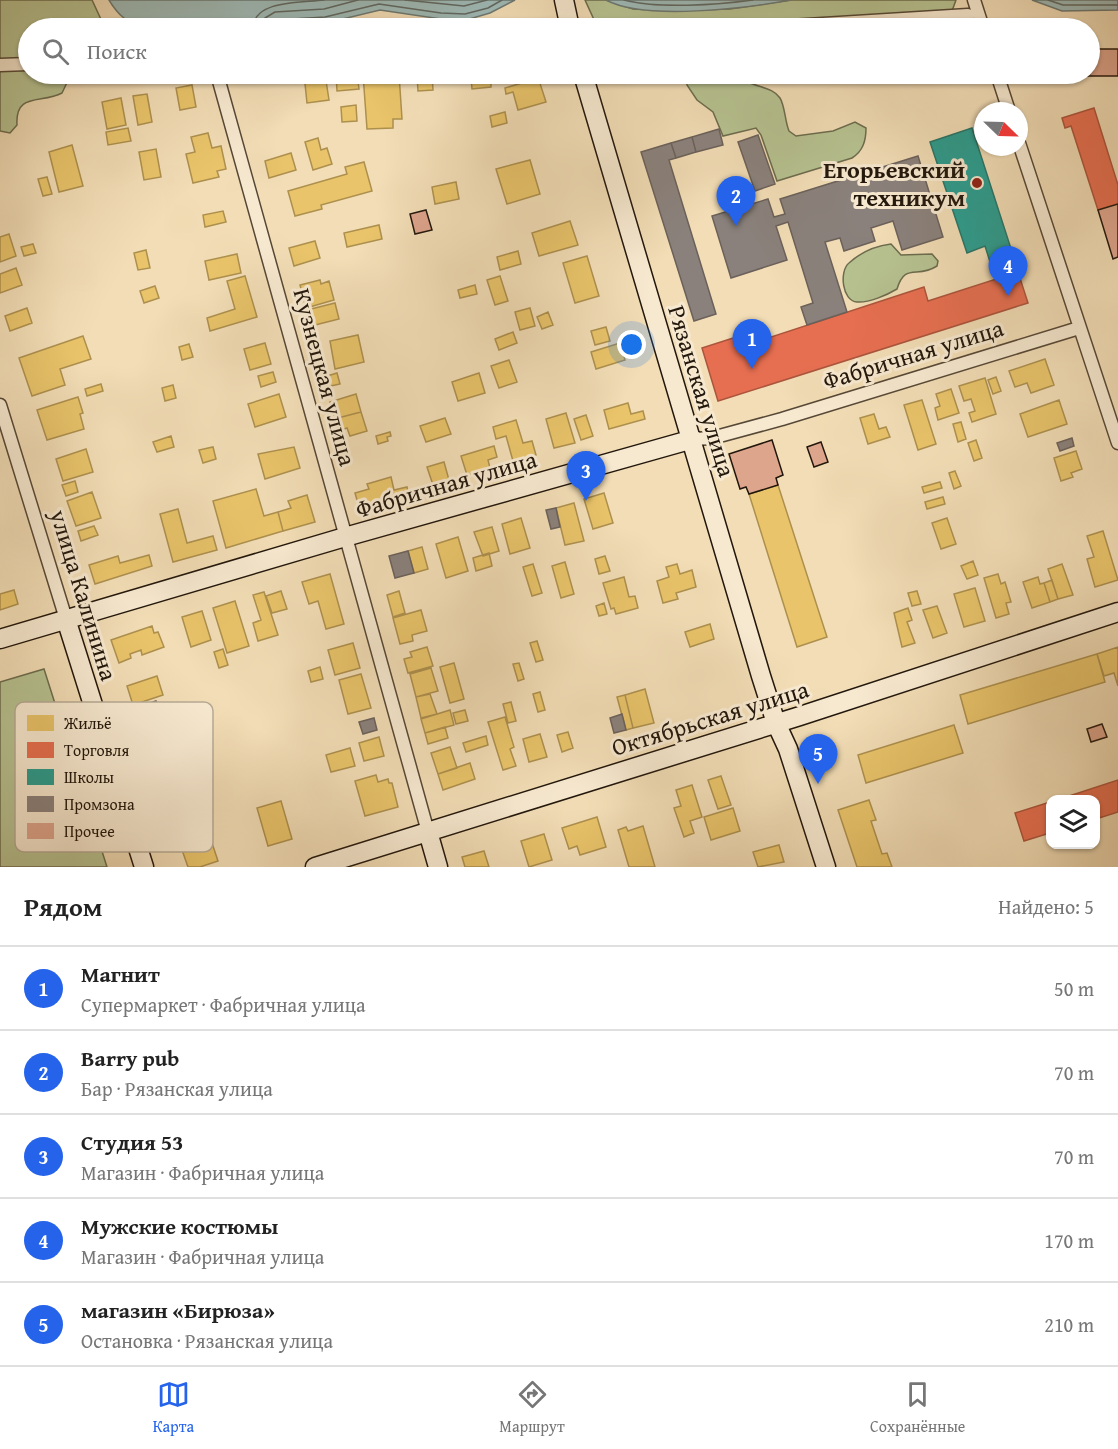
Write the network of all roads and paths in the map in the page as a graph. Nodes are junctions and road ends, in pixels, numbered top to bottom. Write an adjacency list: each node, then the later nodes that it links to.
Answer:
1 (564, 0): 3 (street)
2 (973, 7): 4 (street)
3 (568, 18)
4 (860, 18)
5 (18, 64): 6 (street)
6 (0, 65)
7 (220, 84): 16 (street, Кузнецкая улица)
8 (585, 84): 14 (street, Рязанская улица)
9 (1000, 84): 10 (street)
10 (1006, 102)
11 (1023, 156): 12 (street)
12 (1079, 328): 14 (street, Фабричная улица); 15 (street)
13 (0, 405): 18 (street, улица Калинина)
14 (693, 439): 16 (street, Фабричная улица); 21 (street, Рязанская улица)
15 (1118, 443)
16 (345, 537): 18 (street, Фабричная улица); 22 (street, Кузнецкая улица)
17 (1118, 612): 21 (street, Октябрьская улица)
18 (66, 619): 19 (street, Фабричная улица); 20 (street, улица Калинина)
19 (0, 639)
20 (92, 702)
21 (776, 723): 22 (street, Октябрьская улица); 27 (street, Рязанская улица); 28 (street, Рязанская улица)
22 (428, 832): 25 (street, Октябрьская улица); 26 (street, Кузнецкая улица)
23 (139, 852): 24 (street, улица Калинина)
24 (144, 867)
25 (315, 867)
26 (438, 867)
27 (813, 867)
28 (826, 867)

